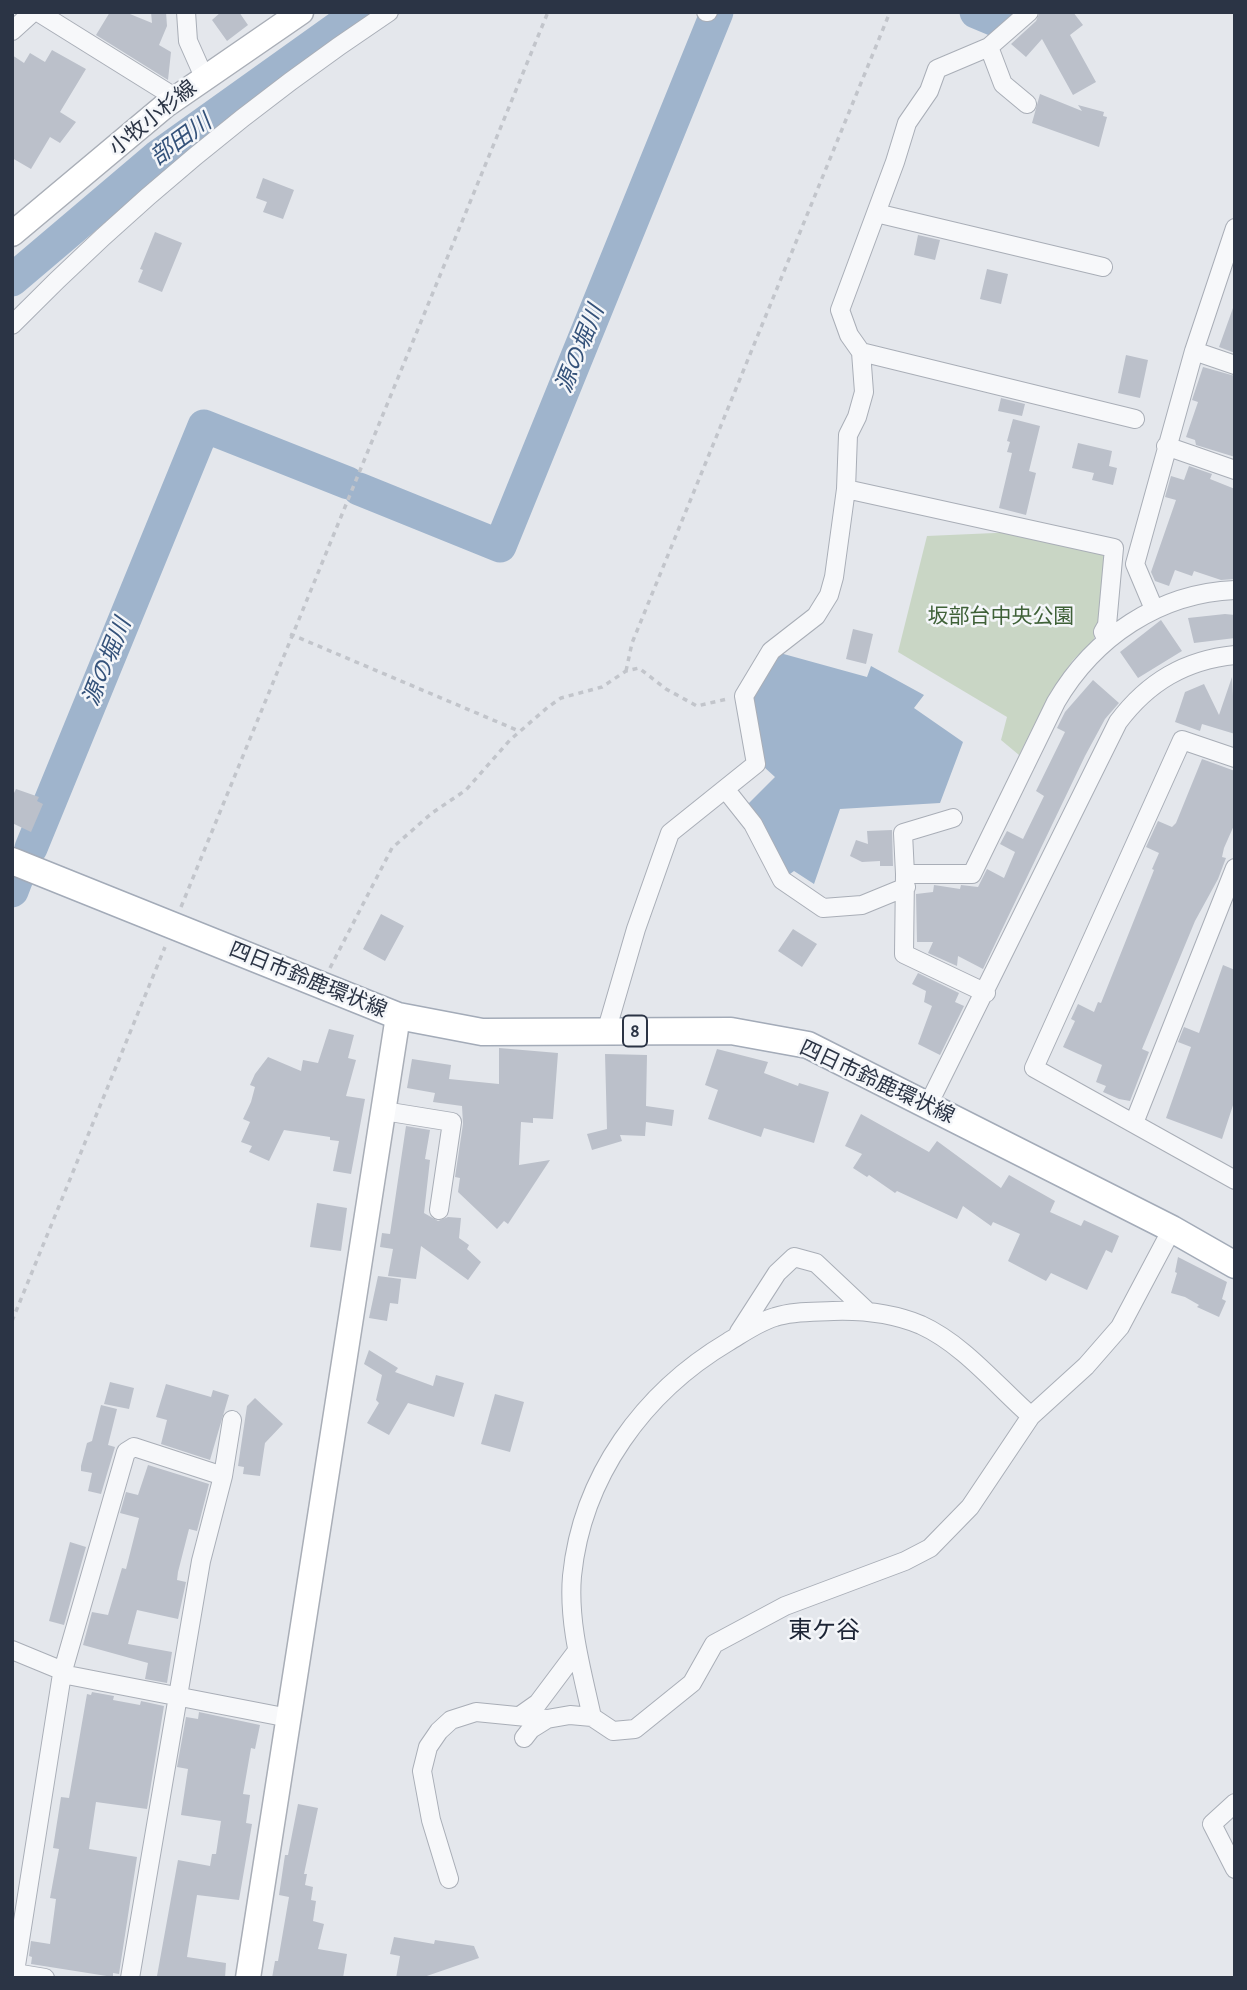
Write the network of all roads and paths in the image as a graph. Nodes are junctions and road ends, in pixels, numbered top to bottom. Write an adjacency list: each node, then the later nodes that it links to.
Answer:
1 (36, 12): 8 (street); 11 (street)
2 (186, 12): 10 (street)
3 (301, 12): 10 (street, 小牧小杉線)
4 (389, 12): 18 (street)
5 (548, 12): 28 (path)
6 (890, 12): 31 (path)
7 (1029, 12): 9 (street)
8 (12, 31)
9 (989, 47): 12 (street); 13 (street)
10 (204, 77): 11 (street, 小牧小杉線)
11 (176, 98): 15 (street, 小牧小杉線)
12 (1027, 104)
13 (876, 213): 17 (street); 20 (street)
14 (1235, 228): 16 (street)
15 (12, 233)
16 (1230, 260): 19 (street)
17 (1103, 267)
18 (12, 325)
19 (1194, 351): 21 (street); 23 (street)
20 (861, 352): 22 (street); 25 (street)
21 (1235, 365)
22 (1135, 419)
23 (1167, 446): 24 (street); 27 (street)
24 (1235, 470)
25 (846, 489): 29 (street); 32 (street)
26 (1235, 590): 27 (street)
27 (1154, 609): 29 (street)
28 (290, 634): 33 (path); 40 (path)
29 (1107, 640): 39 (street)
30 (1235, 655): 42 (street)
31 (626, 671): 32 (path); 33 (path)
32 (748, 690): 35 (street)
33 (519, 731): 41 (path)
34 (1235, 758): 47 (street)
35 (726, 790): 39 (street); 44 (street)
36 (953, 818): 39 (street)
37 (12, 861): 40 (main road, 四日市鈴鹿環状線 / 8)
38 (1235, 868): 47 (street)
39 (905, 880): 42 (street)
40 (173, 926): 41 (main road, 四日市鈴鹿環状線 / 8); 53 (path)
41 (321, 986): 43 (main road, 四日市鈴鹿環状線 / 8)
42 (986, 993): 45 (street)
43 (398, 1016): 44 (main road, 四日市鈴鹿環状線 / 8); 46 (street)
44 (607, 1031): 45 (main road, 四日市鈴鹿環状線 / 8)
45 (928, 1105): 50 (main road, 四日市鈴鹿環状線 / 8)
46 (384, 1111): 49 (street); 64 (street)
47 (1134, 1123): 48 (street)
48 (1233, 1172)
49 (439, 1210)
50 (1172, 1229): 51 (main road, 四日市鈴鹿環状線 / 8); 55 (street)
51 (1235, 1265)
52 (867, 1311): 54 (street); 54 (street); 55 (street)
53 (12, 1321)
54 (734, 1338): 59 (street)
55 (1031, 1416): 63 (street)
56 (232, 1420): 57 (street)
57 (223, 1476): 60 (street); 61 (street)
58 (12, 1650): 60 (street)
59 (578, 1651): 62 (street); 63 (street)
60 (63, 1672): 61 (street); 70 (street)
61 (177, 1696): 64 (street); 72 (street)
62 (521, 1715): 65 (street); 69 (street)
63 (592, 1717): 65 (street)
64 (289, 1718): 73 (street)
65 (547, 1719): 66 (street)
66 (524, 1738)
67 (1235, 1803): 68 (street)
68 (1235, 1869)
69 (449, 1879)
70 (15, 1975): 71 (street)
71 (45, 1978)
72 (130, 1978)
73 (248, 1978)

